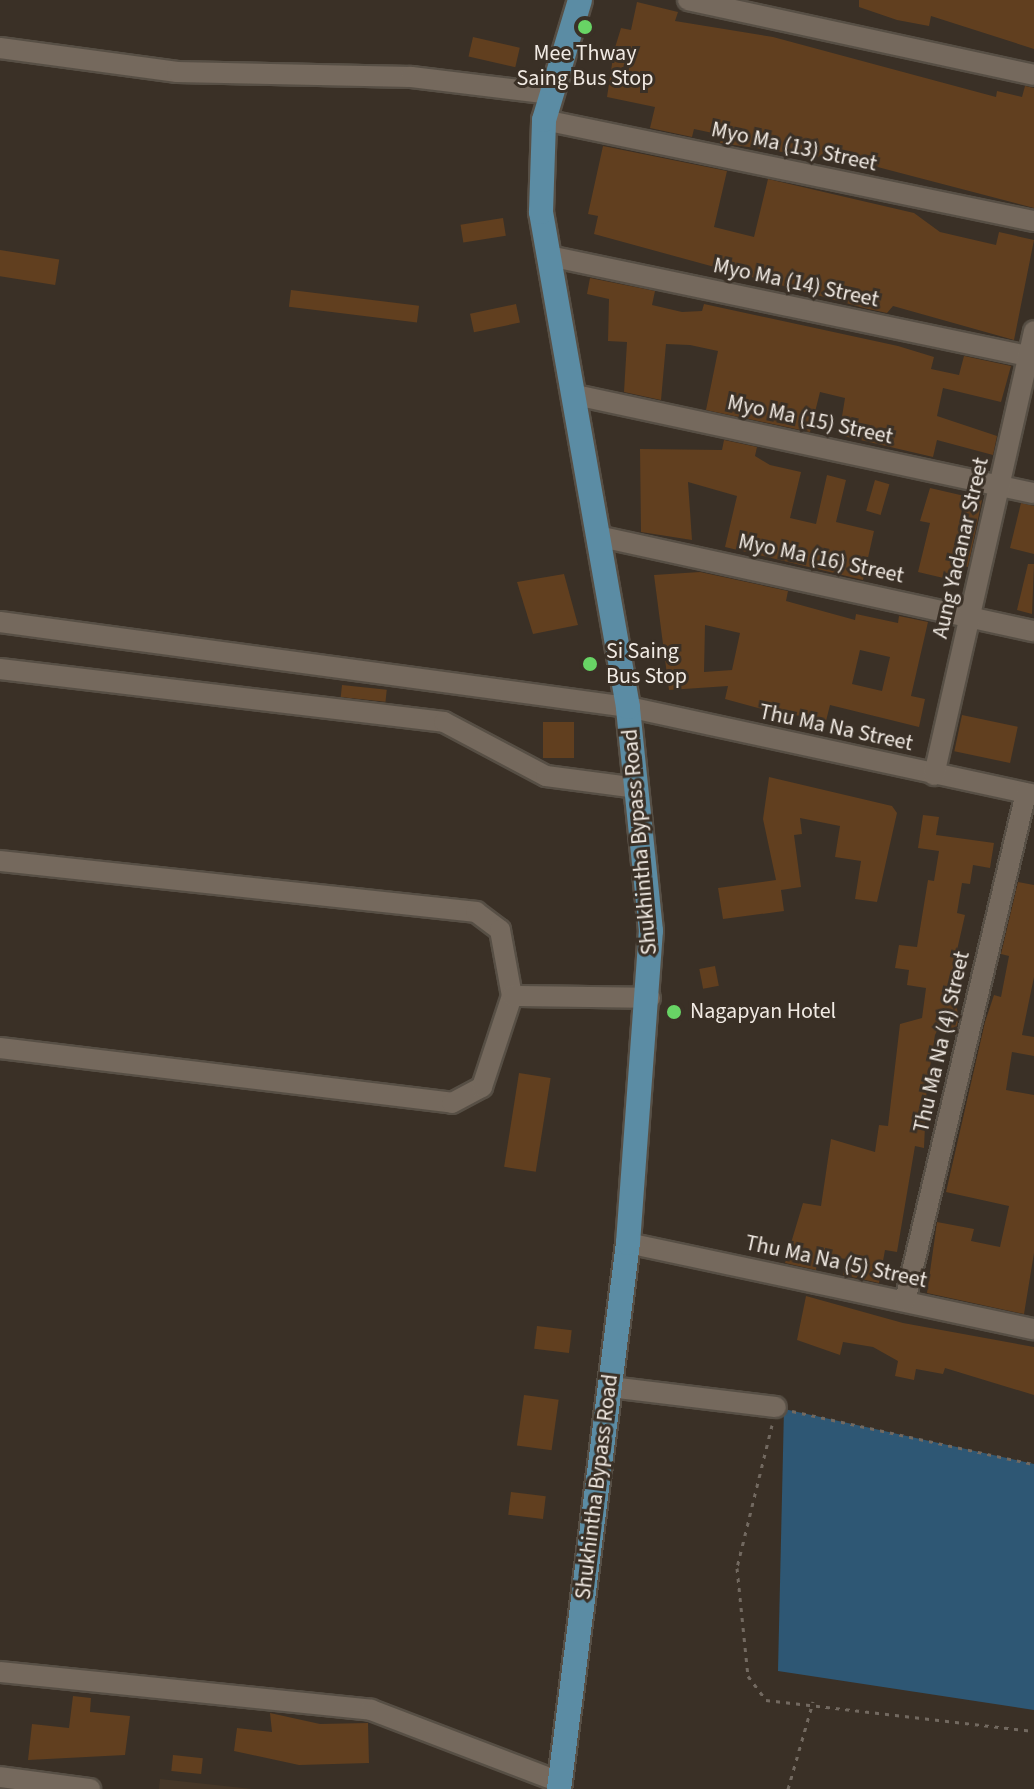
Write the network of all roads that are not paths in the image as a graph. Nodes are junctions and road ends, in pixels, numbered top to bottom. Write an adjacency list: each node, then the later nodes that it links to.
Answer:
1 (580, 0): 6 (main road, Shukhintha Bypass Road)
2 (688, 0): 3 (street)
3 (761, 8): 5 (street)
4 (0, 48): 6 (street)
5 (1034, 75)
6 (552, 94): 7 (main road, Shukhintha Bypass Road)
7 (544, 120): 8 (street, Myo Ma (13) Street); 9 (main road, Shukhintha Bypass Road)
8 (1034, 221)
9 (549, 256): 11 (street, Myo Ma (14) Street); 12 (main road, Shukhintha Bypass Road)
10 (1034, 331): 11 (street, Aung Yadanar Street)
11 (1031, 356): 13 (street, Aung Yadanar Street)
12 (576, 395): 13 (street, Myo Ma (15) Street); 15 (main road, Shukhintha Bypass Road)
13 (999, 486): 14 (street, Myo Ma (15) Street); 16 (street, Aung Yadanar Street)
14 (1034, 493)
15 (597, 536): 16 (street, Myo Ma (16) Street); 20 (main road, Shukhintha Bypass Road)
16 (970, 616): 18 (street, Myo Ma (16) Street); 21 (street, Aung Yadanar Street)
17 (0, 622): 20 (street, Thu Ma Na Street)
18 (1034, 631)
19 (0, 669): 22 (street)
20 (628, 707): 21 (street, Thu Ma Na Street); 22 (main road, Shukhintha Bypass Road)
21 (934, 775): 23 (street, Thu Ma Na Street)
22 (637, 788): 26 (main road, Shukhintha Bypass Road)
23 (1030, 794): 29 (street, Thu Ma Na (4) Street)
24 (0, 861): 25 (street)
25 (512, 996): 26 (street); 27 (street)
26 (650, 998): 28 (main road, Shukhintha Bypass Road)
27 (0, 1048)
28 (628, 1243): 29 (street, Thu Ma Na (5) Street); 31 (main road, Shukhintha Bypass Road)
29 (905, 1301): 30 (street, Thu Ma Na (5) Street)
30 (1034, 1329)
31 (610, 1387): 32 (street); 35 (main road, Shukhintha Bypass Road)
32 (776, 1407)
33 (0, 1672): 35 (street)
34 (0, 1777): 36 (street)
35 (559, 1786)
36 (56, 1787): 37 (street)
37 (90, 1789)

